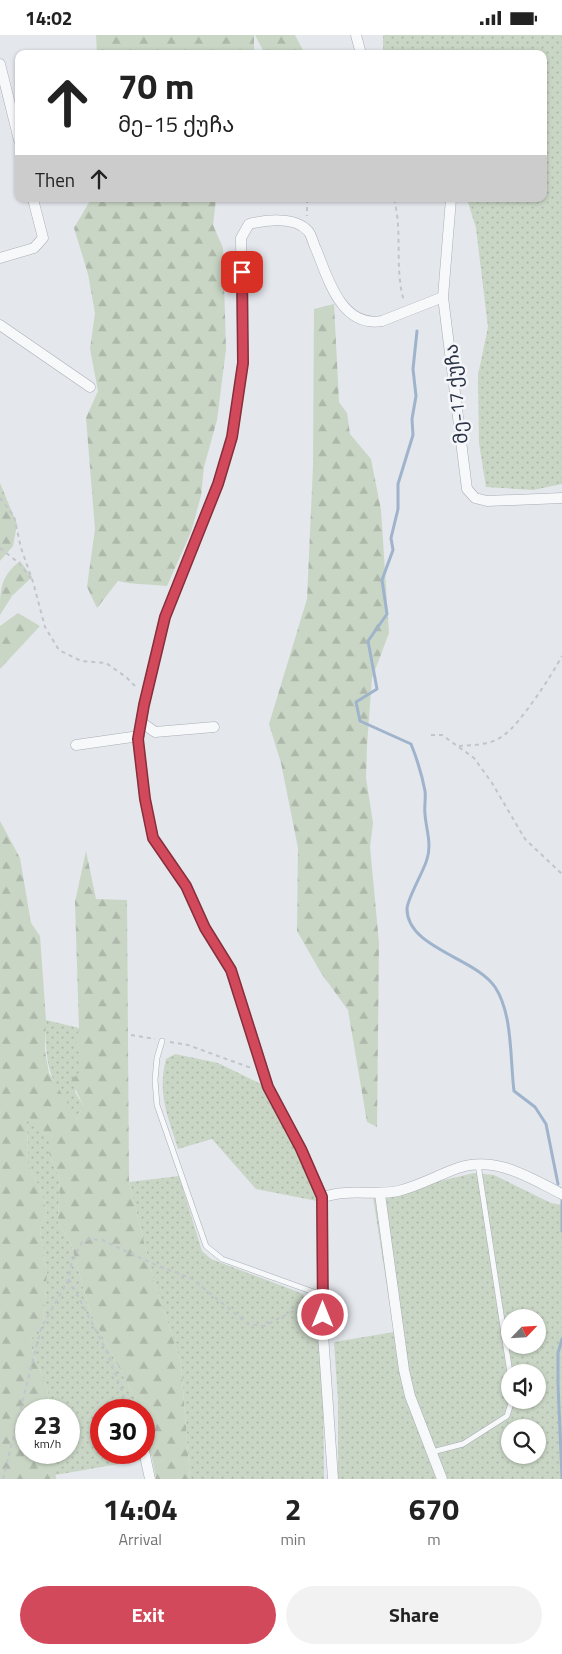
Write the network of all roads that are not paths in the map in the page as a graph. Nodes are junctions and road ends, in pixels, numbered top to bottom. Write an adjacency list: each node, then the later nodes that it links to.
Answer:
1 (356, 35): 2 (street)
2 (360, 50)
3 (0, 64): 4 (street)
4 (15, 124)
5 (34, 202): 7 (street)
6 (451, 202): 8 (street, მე-17 ქუჩა)
7 (0, 259)
8 (443, 297): 11 (street, მე-17 ქუჩა); 12 (street)
9 (0, 325): 10 (street)
10 (90, 387)
11 (562, 497)
12 (141, 722): 13 (street); 14 (street)
13 (214, 727)
14 (139, 736): 15 (street); 20 (street)
15 (76, 745)
16 (162, 1041): 21 (lane)
17 (478, 1164): 18 (street); 19 (street); 22 (lane)
18 (380, 1194): 20 (street); 24 (street)
19 (562, 1194)
20 (322, 1197): 21 (street)
21 (323, 1295): 27 (street)
22 (509, 1364)
23 (509, 1409): 24 (lane)
24 (432, 1452): 28 (street)
25 (147, 1464): 26 (street)
26 (150, 1479)
27 (333, 1479)
28 (442, 1479)

